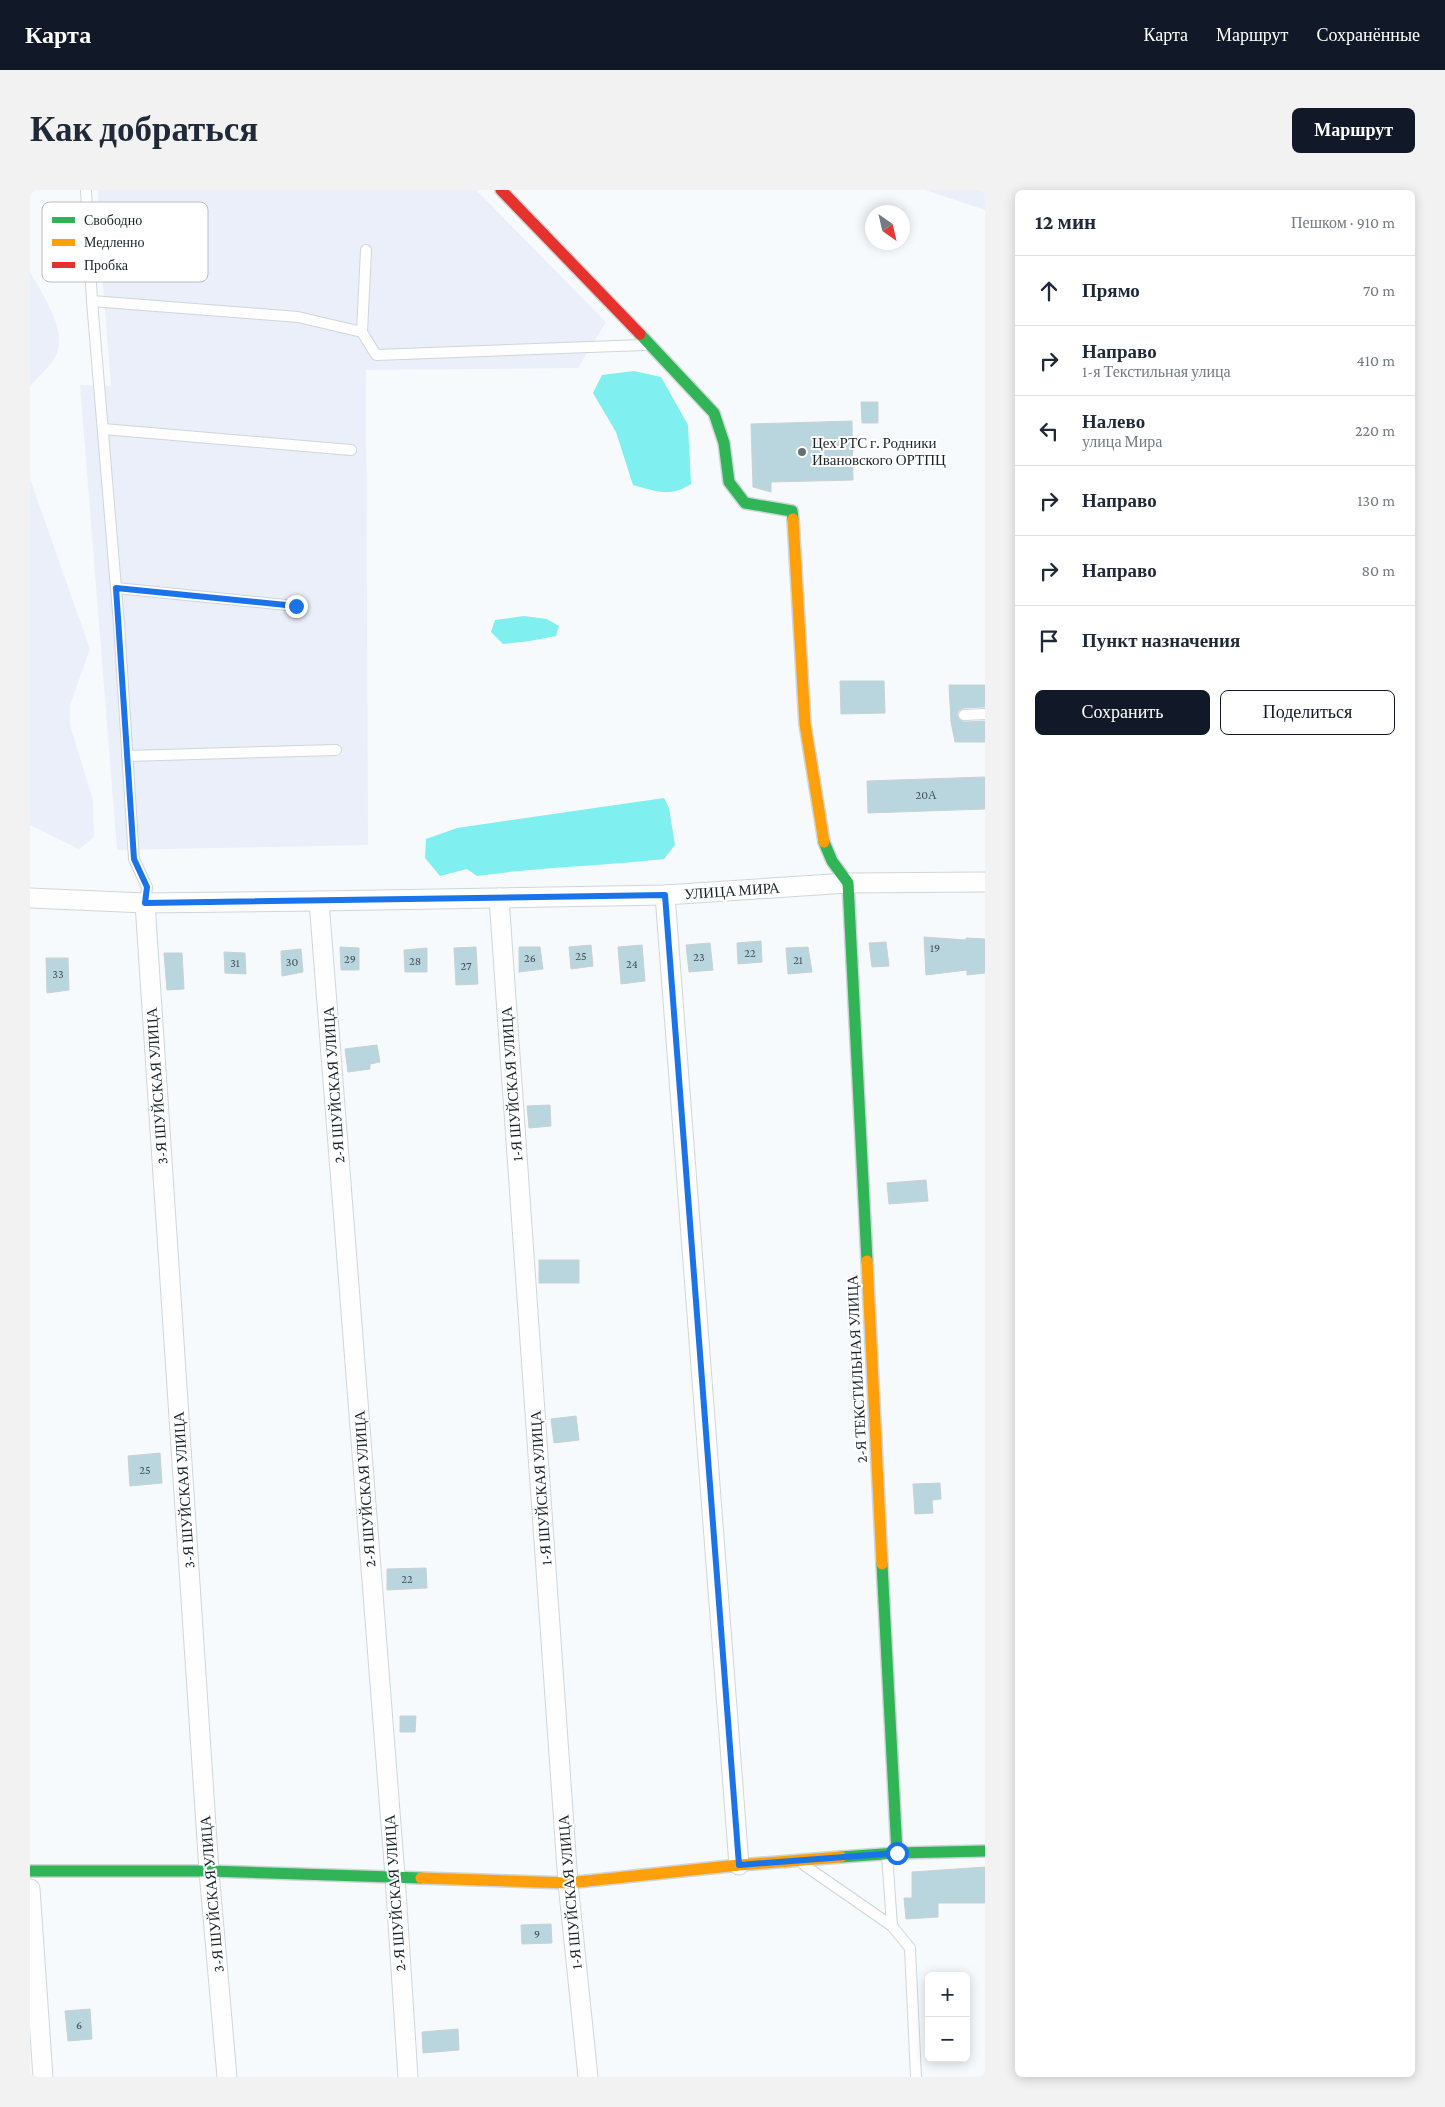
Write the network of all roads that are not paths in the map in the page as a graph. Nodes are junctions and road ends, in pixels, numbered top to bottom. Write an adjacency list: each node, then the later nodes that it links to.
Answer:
1 (501, 190): 6 (street)
2 (366, 250): 5 (lane)
3 (91, 282): 4 (lane)
4 (92, 300): 5 (lane); 7 (lane)
5 (362, 332): 6 (lane)
6 (650, 345): 16 (street)
7 (103, 429): 8 (lane); 9 (lane)
8 (351, 450)
9 (116, 588): 10 (lane); 14 (lane)
10 (296, 606)
11 (985, 714): 12 (lane)
12 (964, 715)
13 (336, 750): 14 (lane)
14 (127, 756): 21 (lane)
15 (985, 882): 16 (street, УЛИЦА МИРА)
16 (848, 883): 17 (street, УЛИЦА МИРА); 23 (street, 2-Я ТЕКСТИЛЬНАЯ УЛИЦА)
17 (665, 895): 19 (street, УЛИЦА МИРА); 25 (street)
18 (30, 898): 21 (street, УЛИЦА МИРА)
19 (499, 898): 20 (street, УЛИЦА МИРА); 29 (street, 1-Я ШУЙСКАЯ УЛИЦА)
20 (319, 901): 21 (street, УЛИЦА МИРА); 28 (street, 2-Я ШУЙСКАЯ УЛИЦА)
21 (145, 903): 27 (street, 3-Я ШУЙСКАЯ УЛИЦА)
22 (985, 1851): 23 (street)
23 (892, 1853): 24 (street); 31 (lane)
24 (798, 1861): 25 (street); 31 (lane)
25 (739, 1865): 29 (street)
26 (30, 1871): 27 (street)
27 (209, 1871): 28 (street); 33 (street, 3-Я ШУЙСКАЯ УЛИЦА)
28 (394, 1876): 29 (street); 34 (street, 2-Я ШУЙСКАЯ УЛИЦА)
29 (568, 1883): 35 (street, 1-Я ШУЙСКАЯ УЛИЦА)
30 (30, 1889): 32 (street)
31 (892, 1926): 36 (lane)
32 (43, 2077)
33 (227, 2077)
34 (408, 2077)
35 (588, 2077)
36 (916, 2077)

